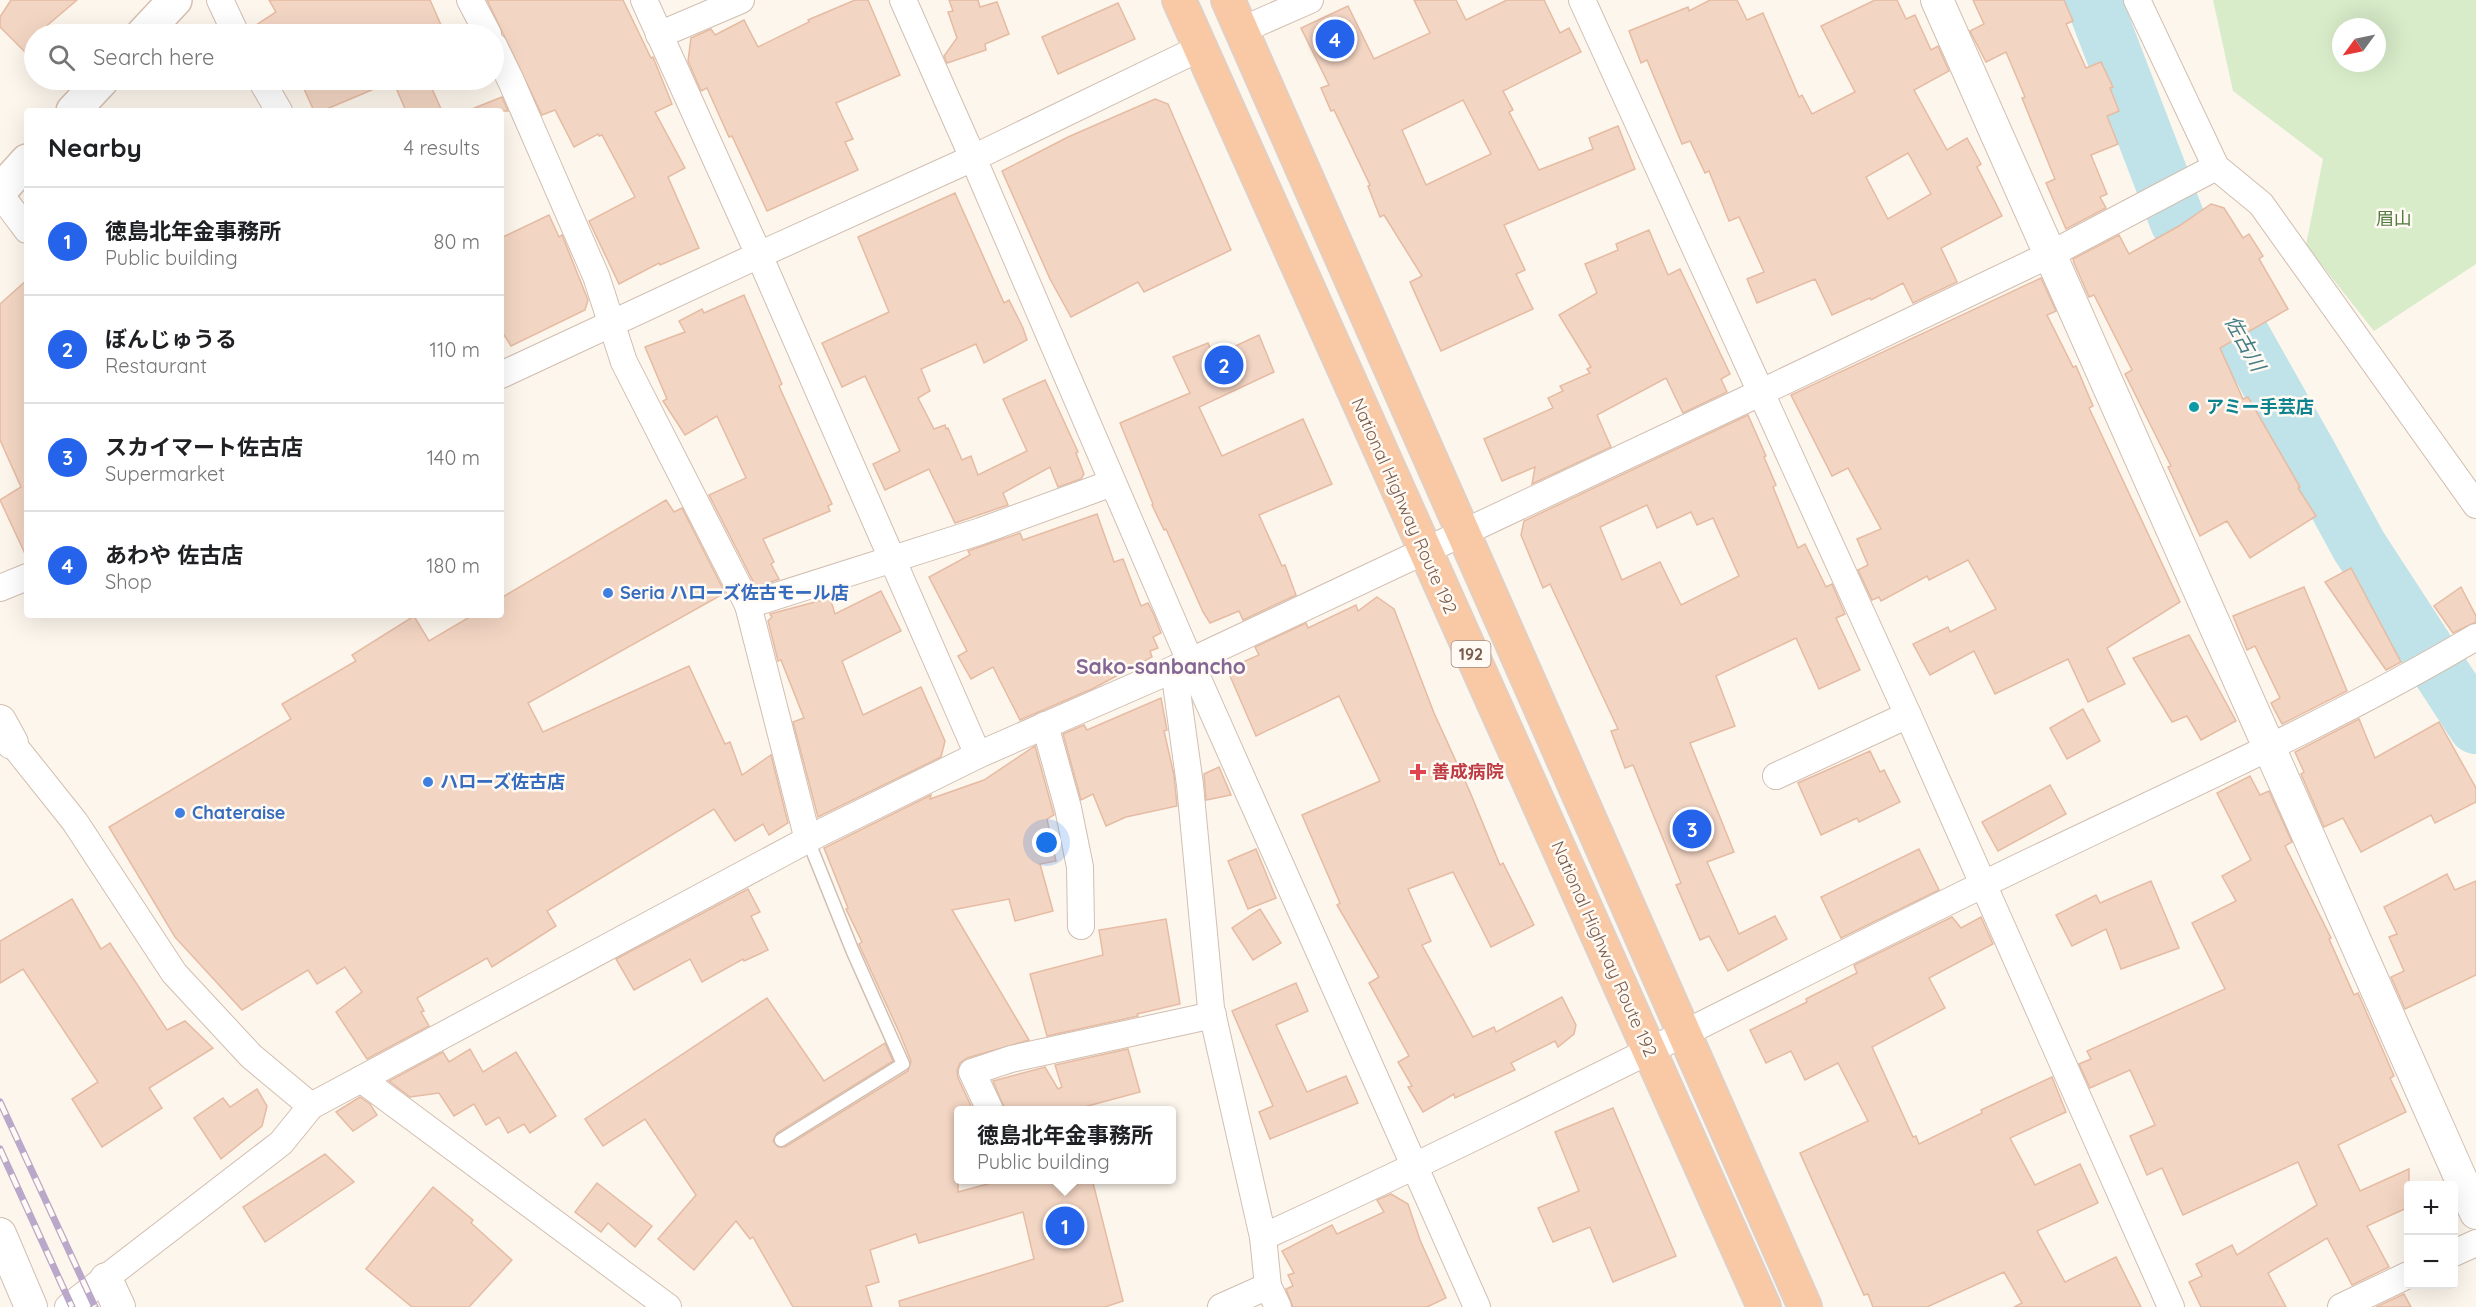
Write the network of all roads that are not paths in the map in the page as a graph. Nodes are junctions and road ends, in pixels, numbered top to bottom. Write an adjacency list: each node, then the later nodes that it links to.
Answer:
1 (175, 0): 13 (main road)
2 (220, 0): 14 (street)
3 (470, 0): 15 (street)
4 (644, 0): 17 (street)
5 (741, 0): 17 (street)
6 (903, 0): 24 (street)
7 (1179, 0): 18 (highway, National Highway Route 192 / 192)
8 (1228, 0): 16 (highway, 192)
9 (1310, 0): 16 (street)
10 (1582, 0): 33 (street)
11 (1937, 0): 29 (street)
12 (2138, 0): 26 (street)
13 (152, 24)
14 (231, 24)
15 (483, 24)
16 (1242, 30): 36 (highway, 192)
17 (659, 35): 30 (street)
18 (1200, 48): 24 (street); 37 (highway, National Highway Route 192 / 192)
19 (504, 67): 31 (street)
20 (93, 90): 22 (main road)
21 (267, 90): 23 (street)
22 (76, 108)
23 (277, 108)
24 (973, 158): 30 (street); 34 (street)
25 (24, 164): 27 (main road)
26 (2216, 167): 29 (street); 35 (street)
27 (0, 192): 28 (street)
28 (24, 226)
29 (2050, 254): 33 (street); 47 (street)
30 (759, 255): 31 (street); 38 (street)
31 (612, 324): 32 (street); 41 (street)
32 (504, 374)
33 (1761, 392): 36 (street); 44 (street)
34 (1112, 483): 38 (street); 43 (street)
35 (2476, 505)
36 (1462, 532): 37 (street); 54 (highway, 192)
37 (1424, 550): 43 (street); 55 (highway, National Highway Route 192 / 192)
38 (891, 560): 41 (street); 48 (street)
39 (24, 578): 40 (street)
40 (0, 588)
41 (748, 605): 50 (street)
42 (2476, 637): 47 (street)
43 (1182, 665): 45 (street); 53 (street); 60 (street)
44 (1908, 715): 49 (street); 51 (street)
45 (1045, 725): 48 (street); 52 (street)
46 (6, 732): 57 (street)
47 (2269, 746): 51 (street); 61 (street)
48 (978, 755): 50 (street)
49 (1776, 776)
50 (808, 840): 56 (street); 59 (lane)
51 (1983, 884): 54 (street); 77 (street)
52 (1081, 926)
53 (1213, 1015): 58 (street); 63 (street)
54 (1684, 1033): 55 (street); 76 (highway, 192)
55 (1649, 1049): 60 (street); 75 (highway, National Highway Route 192 / 192)
56 (361, 1079): 57 (street); 72 (street)
57 (311, 1106): 67 (street)
58 (988, 1106)
59 (781, 1140)
60 (1415, 1167): 63 (street); 74 (street)
61 (2476, 1213)
62 (0, 1234): 69 (street)
63 (1263, 1237): 68 (street)
64 (2476, 1242): 65 (street)
65 (2458, 1251)
66 (2404, 1277): 78 (street)
67 (106, 1279): 70 (street); 71 (street)
68 (1273, 1296): 73 (street)
69 (31, 1307)
70 (68, 1307)
71 (119, 1307)
72 (668, 1307)
73 (1221, 1307)
74 (1477, 1307)
75 (1764, 1307)
76 (1805, 1307)
77 (2171, 1307)
78 (2342, 1307)

